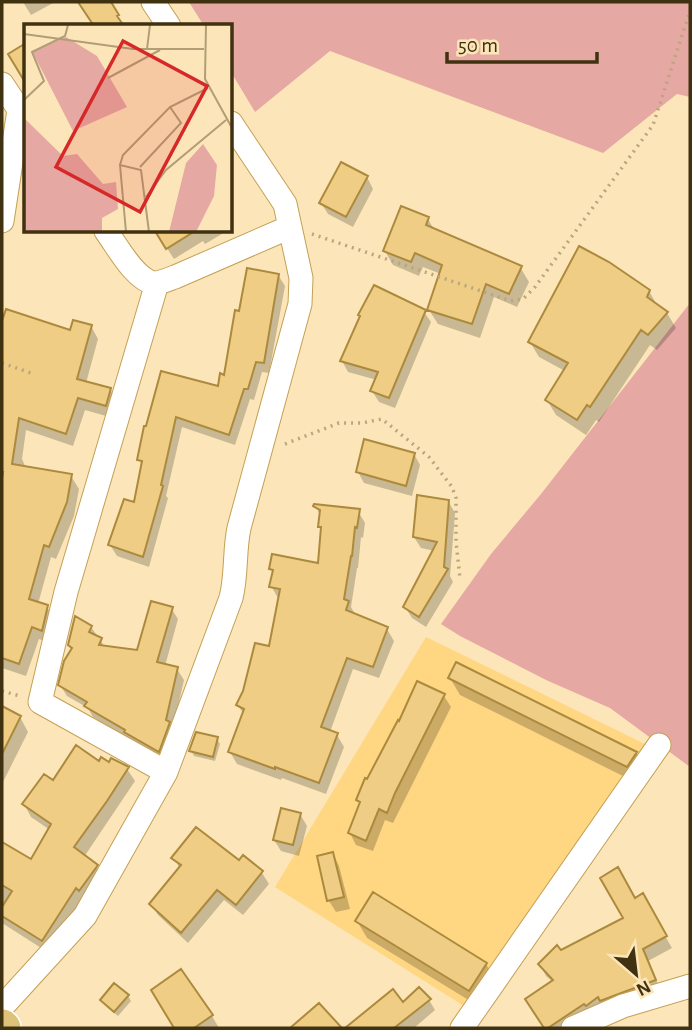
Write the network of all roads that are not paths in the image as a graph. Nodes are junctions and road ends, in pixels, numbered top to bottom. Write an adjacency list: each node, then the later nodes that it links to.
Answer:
1 (153, 2): 2 (street)
2 (168, 24)
3 (2, 84): 4 (street)
4 (23, 115): 6 (street)
5 (233, 126): 7 (street)
6 (2, 221)
7 (290, 227): 9 (street); 11 (street)
8 (107, 233): 9 (street)
9 (157, 283): 11 (street)
10 (659, 745): 14 (street)
11 (166, 772): 13 (street)
12 (690, 986): 15 (street)
13 (2, 1007)
14 (462, 1028)
15 (573, 1028)

